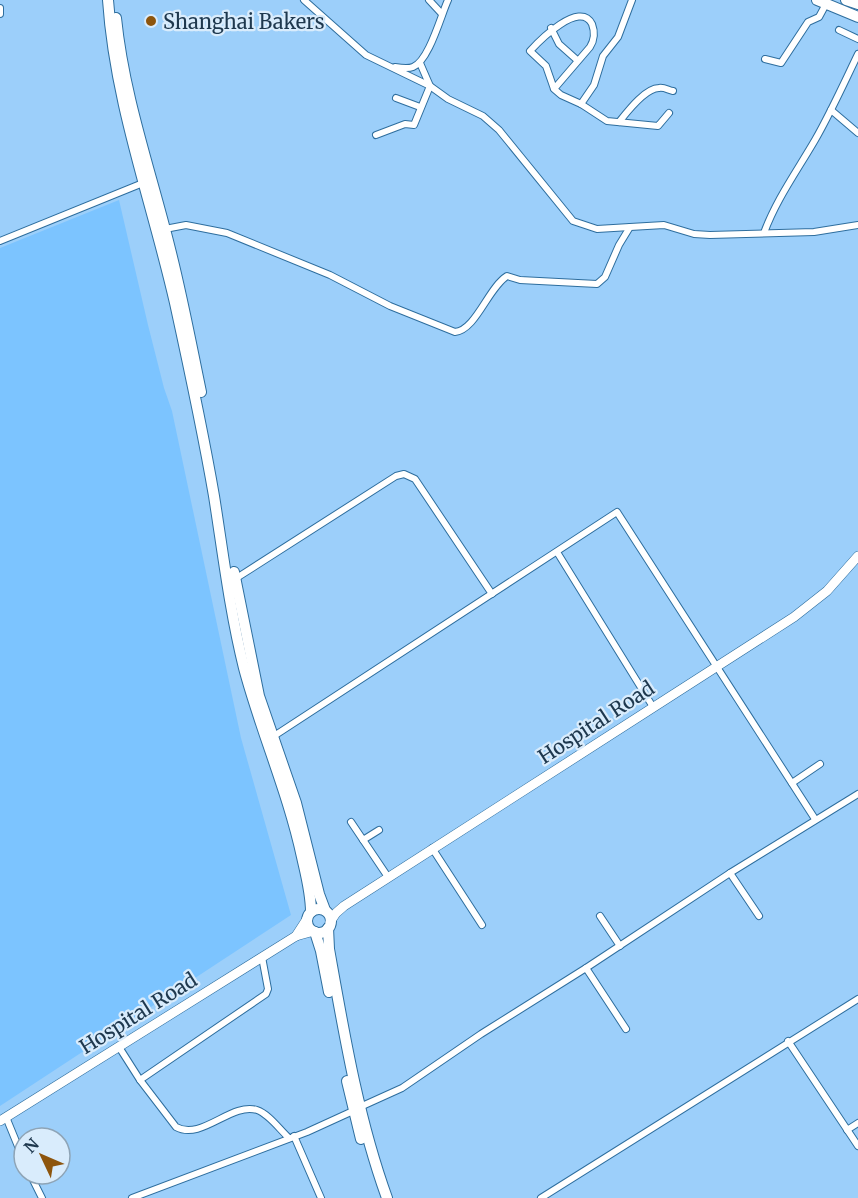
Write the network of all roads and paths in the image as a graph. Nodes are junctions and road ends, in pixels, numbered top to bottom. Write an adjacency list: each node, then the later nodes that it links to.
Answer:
1 (108, 0): 33 (highway)
2 (114, 0): 36 (highway)
3 (304, 0): 21 (street)
4 (429, 0): 12 (street)
5 (448, 0): 12 (street)
6 (632, 0): 26 (street)
7 (846, 0): 9 (highway)
8 (822, 2): 13 (highway); 18 (street)
9 (858, 4)
10 (0, 8): 11 (street)
11 (0, 14)
12 (442, 14): 20 (street)
13 (858, 17)
14 (551, 28): 19 (street); 19 (street); 23 (street)
15 (838, 30): 16 (street)
16 (858, 39)
17 (858, 54): 28 (street)
18 (765, 59)
19 (577, 60): 23 (street)
20 (420, 63): 21 (street); 22 (street)
21 (388, 66): 22 (street)
22 (430, 86): 27 (street); 35 (street)
23 (554, 89): 26 (street)
24 (673, 91): 30 (street)
25 (396, 98): 27 (street)
26 (581, 104): 30 (street)
27 (420, 107): 32 (street)
28 (831, 111): 31 (street); 37 (street)
29 (669, 113): 30 (street)
30 (619, 122)
31 (858, 133)
32 (376, 135)
33 (143, 183): 38 (street); 58 (highway)
34 (858, 225): 37 (street)
35 (630, 227): 36 (street); 37 (street)
36 (165, 229): 41 (highway)
37 (764, 233)
38 (0, 241)
39 (557, 552): 42 (street); 43 (street); 44 (street)
40 (858, 556): 43 (street, Hospital Road)
41 (235, 579): 42 (street); 45 (highway)
42 (492, 594): 45 (street)
43 (717, 666): 44 (street, Hospital Road); 47 (street)
44 (653, 707): 53 (street, Hospital Road)
45 (274, 736): 57 (highway)
46 (820, 764): 47 (street)
47 (792, 783): 49 (street)
48 (858, 794): 49 (street)
49 (815, 819): 54 (street)
50 (351, 822): 52 (street)
51 (379, 830): 52 (street)
52 (363, 840): 55 (street)
53 (432, 848): 55 (street, Hospital Road); 62 (street)
54 (730, 873): 59 (street); 65 (street)
55 (388, 877): 56 (street, Hospital Road)
56 (344, 906): 57 (street); 61 (street)
57 (325, 910): 58 (highway); 61 (highway)
58 (309, 915): 63 (highway); 64 (street)
59 (759, 915)
60 (600, 916): 65 (street)
61 (329, 925): 63 (highway); 73 (highway)
62 (482, 925)
63 (313, 932): 64 (street); 73 (highway)
64 (296, 936): 66 (street, Hospital Road)
65 (620, 946): 67 (street)
66 (262, 957): 71 (street, Hospital Road); 72 (street)
67 (586, 968): 69 (street); 73 (street)
68 (858, 999): 70 (street)
69 (626, 1029)
70 (788, 1041): 76 (street); 84 (street)
71 (119, 1047): 72 (street); 74 (street, Hospital Road)
72 (140, 1080): 78 (street)
73 (357, 1109): 78 (street); 82 (highway); 83 (highway)
74 (3, 1119): 77 (street)
75 (858, 1123): 76 (street)
76 (847, 1130): 79 (street)
77 (12, 1137)
78 (291, 1137): 80 (street); 81 (street)
79 (858, 1146)
80 (132, 1198)
81 (321, 1198)
82 (380, 1198)
83 (387, 1198)
84 (541, 1198)

